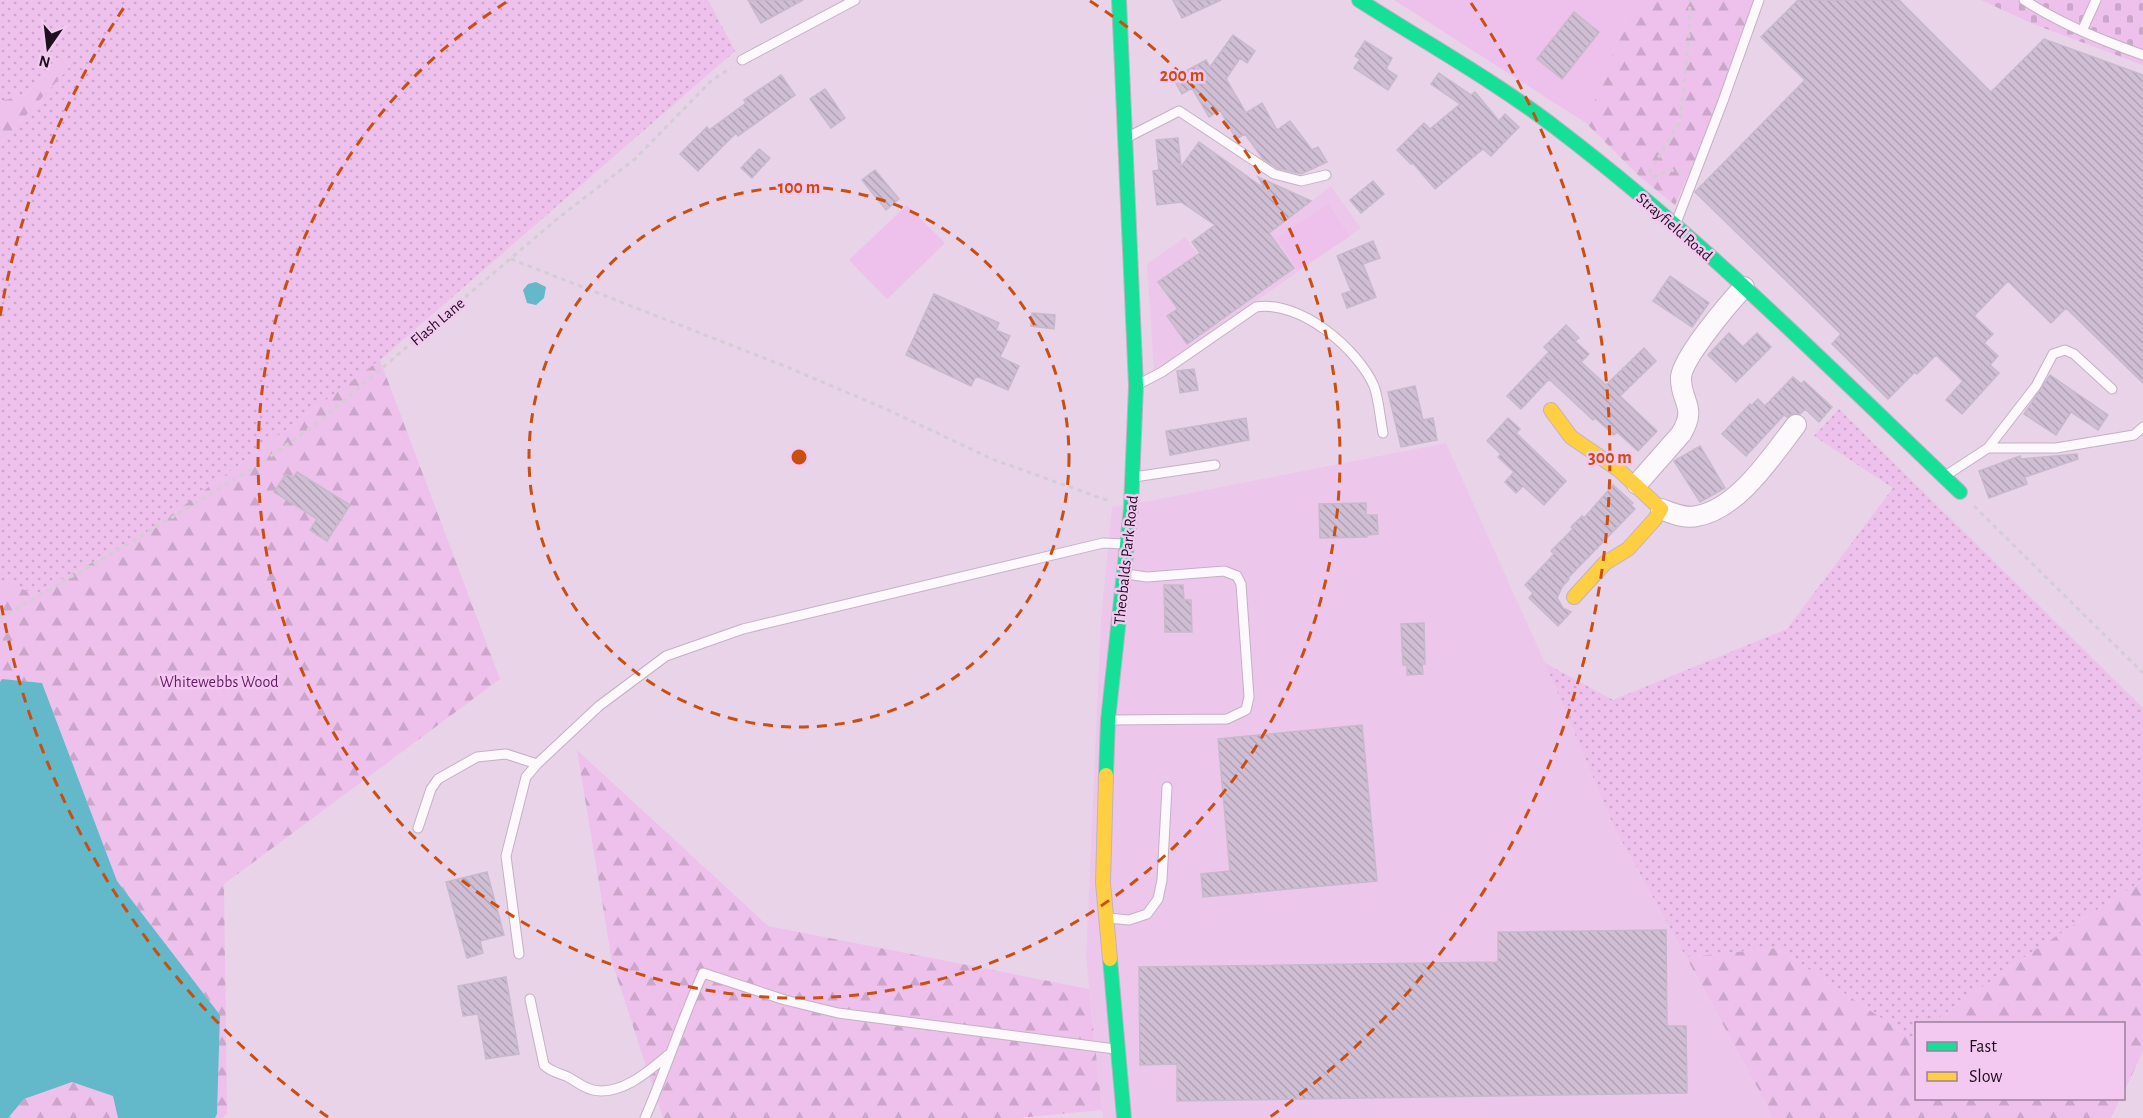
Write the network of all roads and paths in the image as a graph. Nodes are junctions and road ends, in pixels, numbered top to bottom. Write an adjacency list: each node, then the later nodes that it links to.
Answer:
1 (855, 0): 10 (lane)
2 (1119, 0): 11 (street, Theobalds Park Road)
3 (1359, 0): 14 (street, Strayfield Road)
4 (1690, 0): 12 (path)
5 (1759, 0): 12 (lane)
6 (2024, 0): 8 (lane)
7 (2096, 0): 8 (lane)
8 (2082, 32): 9 (lane)
9 (2143, 55)
10 (742, 60): 15 (path, Flash Lane)
11 (1124, 139): 13 (lane); 17 (street, Theobalds Park Road)
12 (1695, 174): 14 (lane)
13 (1326, 175)
14 (1675, 225): 16 (street, Strayfield Road)
15 (511, 259): 29 (path); 34 (path, Flash Lane)
16 (1744, 287): 26 (street, Strayfield Road); 27 (street)
17 (1136, 386): 22 (lane); 25 (street, Theobalds Park Road)
18 (2112, 389): 23 (lane)
19 (1551, 410): 27 (street)
20 (1796, 425): 30 (street)
21 (2143, 427): 23 (lane)
22 (1383, 433)
23 (1988, 448): 26 (lane)
24 (1215, 465): 25 (lane)
25 (1133, 477): 29 (street, Theobalds Park Road)
26 (1943, 477): 28 (street, Strayfield Road)
27 (1637, 484): 30 (street)
28 (1960, 492): 35 (path)
29 (1131, 508): 31 (street, Theobalds Park Road)
30 (1661, 509): 33 (street)
31 (1128, 545): 32 (street, Theobalds Park Road); 37 (lane)
32 (1124, 574): 36 (street, Theobalds Park Road); 36 (lane)
33 (1574, 597)
34 (0, 618)
35 (2143, 673)
36 (1108, 720): 40 (street, Theobalds Park Road)
37 (537, 764): 39 (lane); 41 (lane)
38 (1167, 787): 40 (lane)
39 (418, 828)
40 (1106, 917): 43 (street, Theobalds Park Road)
41 (519, 954)
42 (530, 999): 44 (lane)
43 (1118, 1049): 44 (lane); 46 (street, Theobalds Park Road)
44 (670, 1054): 45 (lane)
45 (645, 1118)
46 (1124, 1118)

